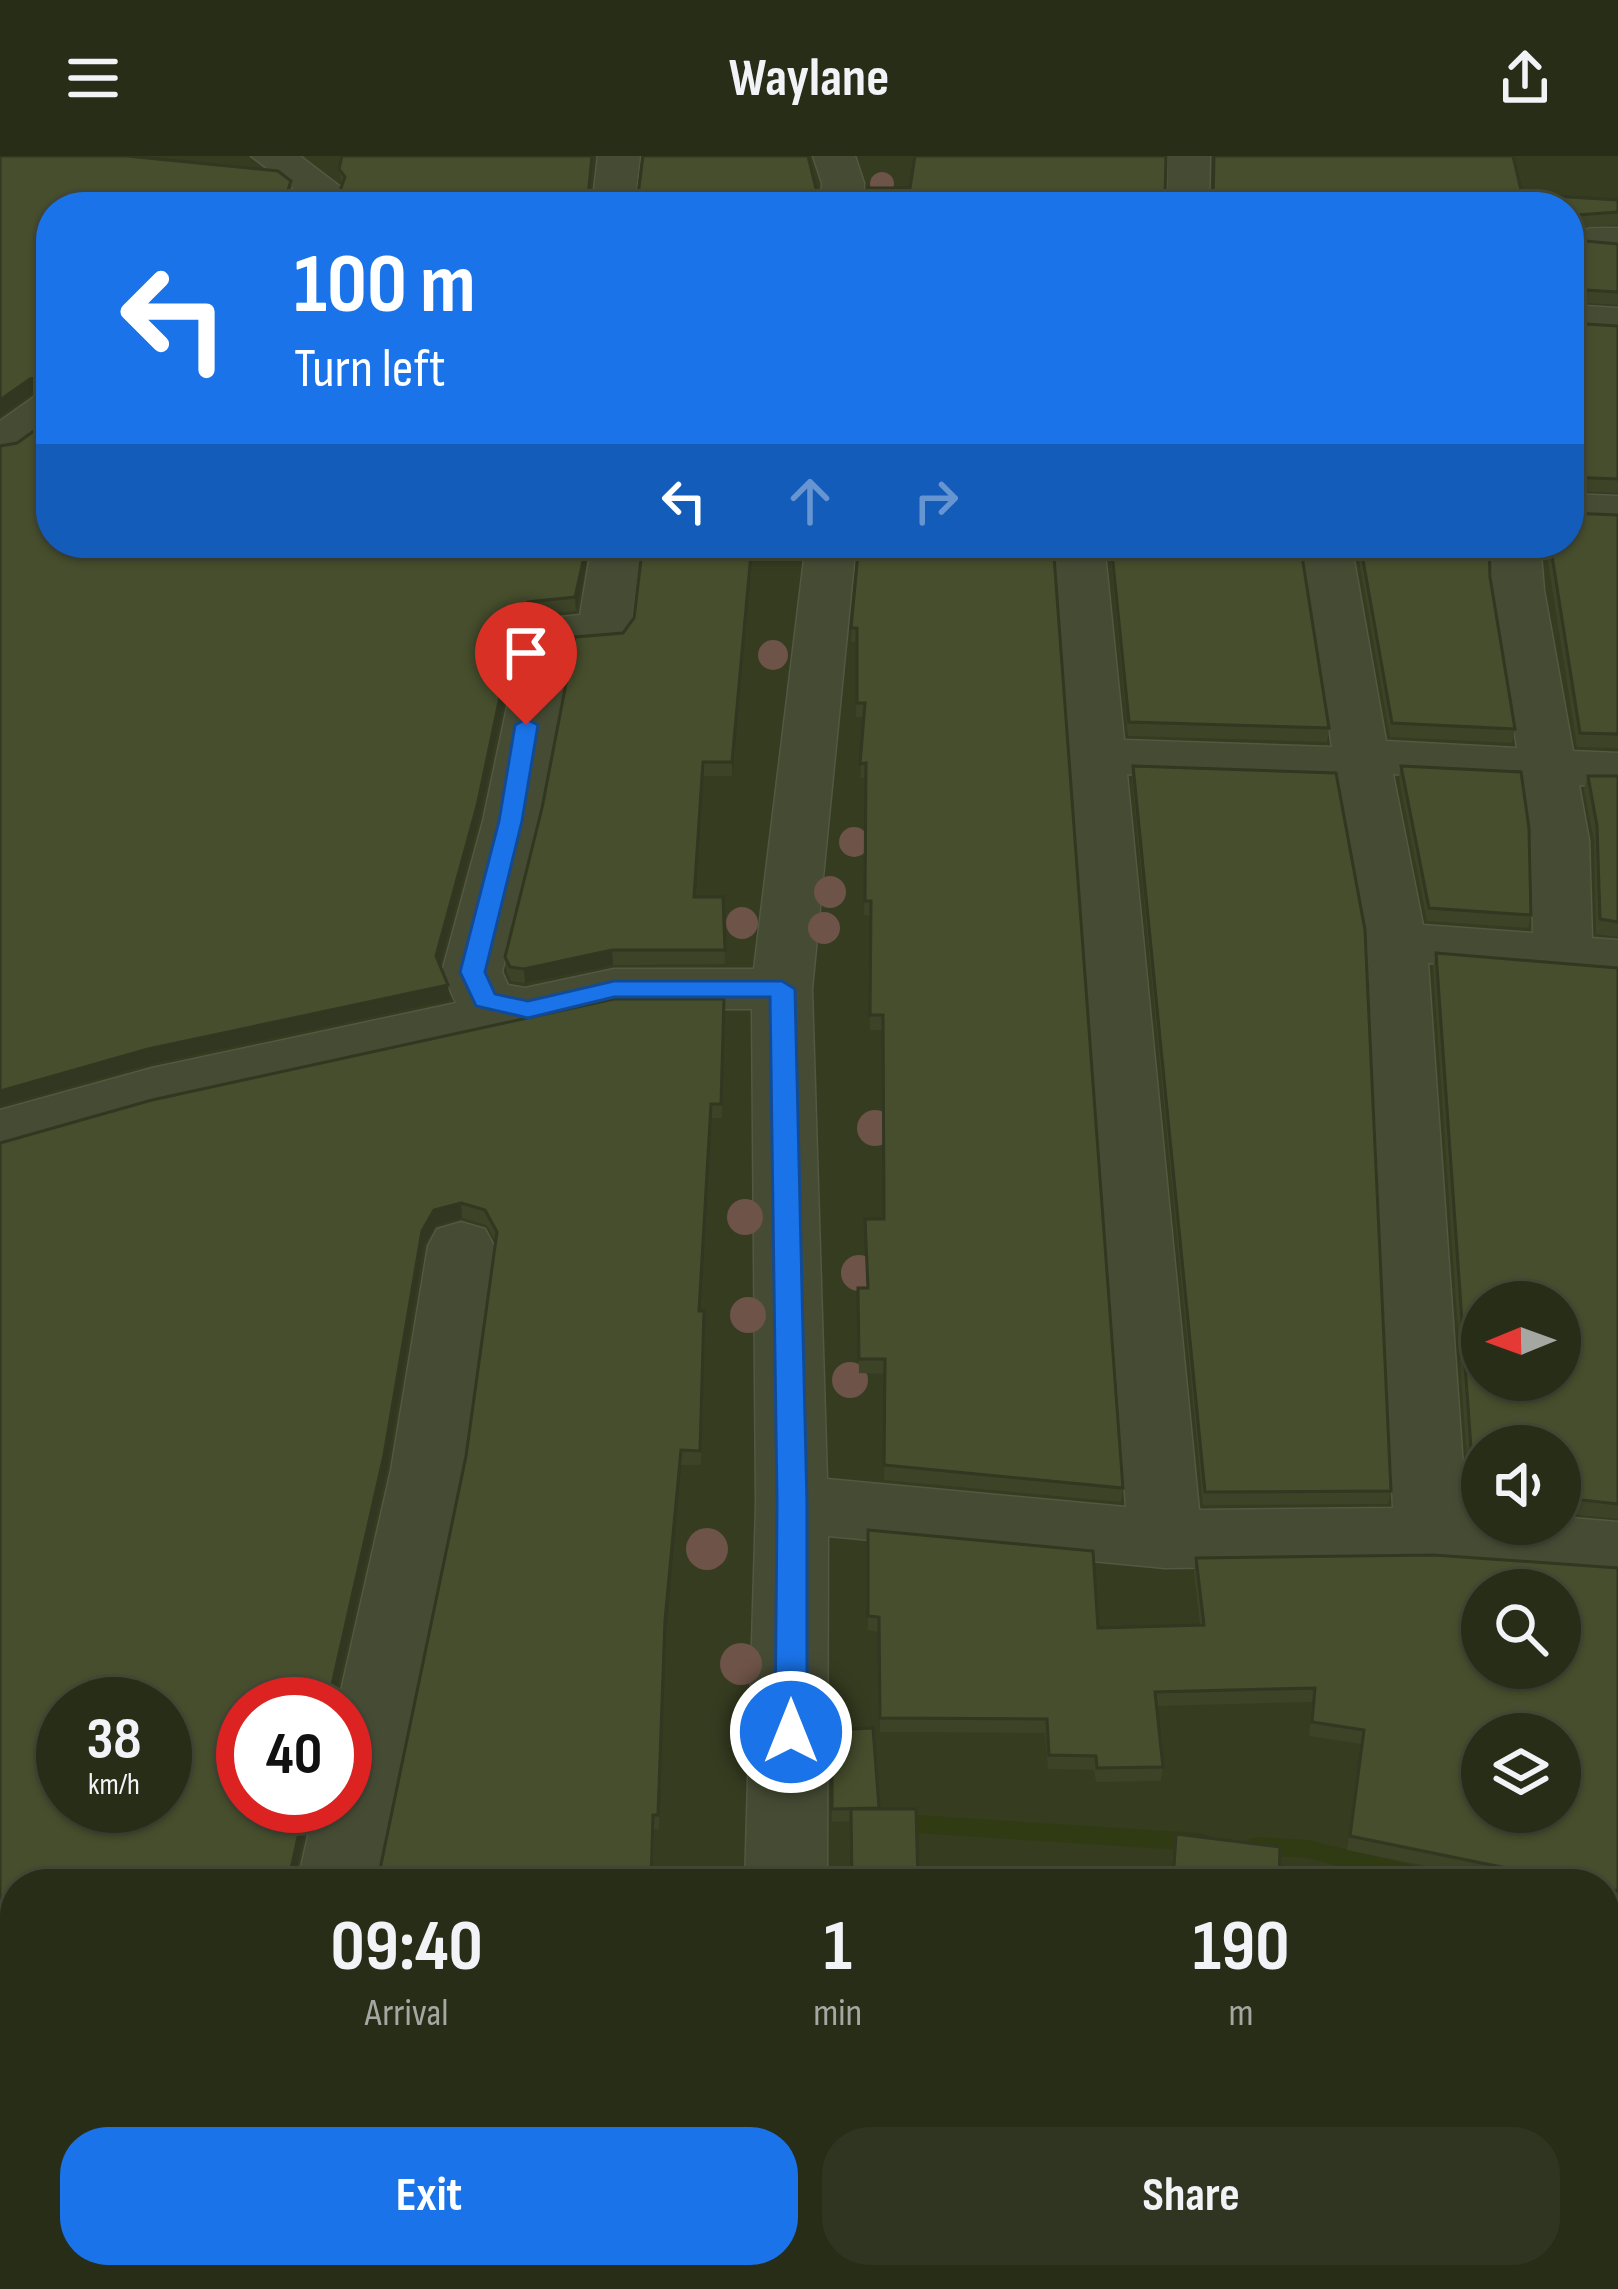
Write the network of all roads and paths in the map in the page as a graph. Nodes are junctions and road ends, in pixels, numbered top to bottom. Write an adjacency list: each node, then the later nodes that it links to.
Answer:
1 (272, 156): 4 (street)
2 (619, 156): 5 (street)
3 (1189, 156): 6 (street)
4 (312, 192)
5 (615, 192)
6 (1188, 192)
7 (1584, 321): 8 (street)
8 (1618, 322)
9 (36, 418): 10 (street)
10 (1, 443): 11 (street)
11 (36, 443)
12 (615, 558): 24 (street)
13 (829, 558): 23 (street)
14 (1080, 558): 17 (street)
15 (1328, 558): 18 (street)
16 (1516, 558): 19 (street)
17 (1098, 757): 18 (street); 29 (street)
18 (1362, 760): 19 (street); 21 (street)
19 (1546, 766): 20 (street); 22 (street)
20 (1618, 770)
21 (1397, 941): 22 (street); 28 (street)
22 (1590, 956)
23 (782, 989): 24 (street); 27 (street)
24 (528, 1010): 25 (street)
25 (0, 1132)
26 (461, 1246): 31 (street)
27 (792, 1504): 29 (street); 32 (street)
28 (1431, 1536): 29 (street); 30 (street)
29 (1165, 1539)
30 (1618, 1551)
31 (341, 1869)
32 (786, 1869)

